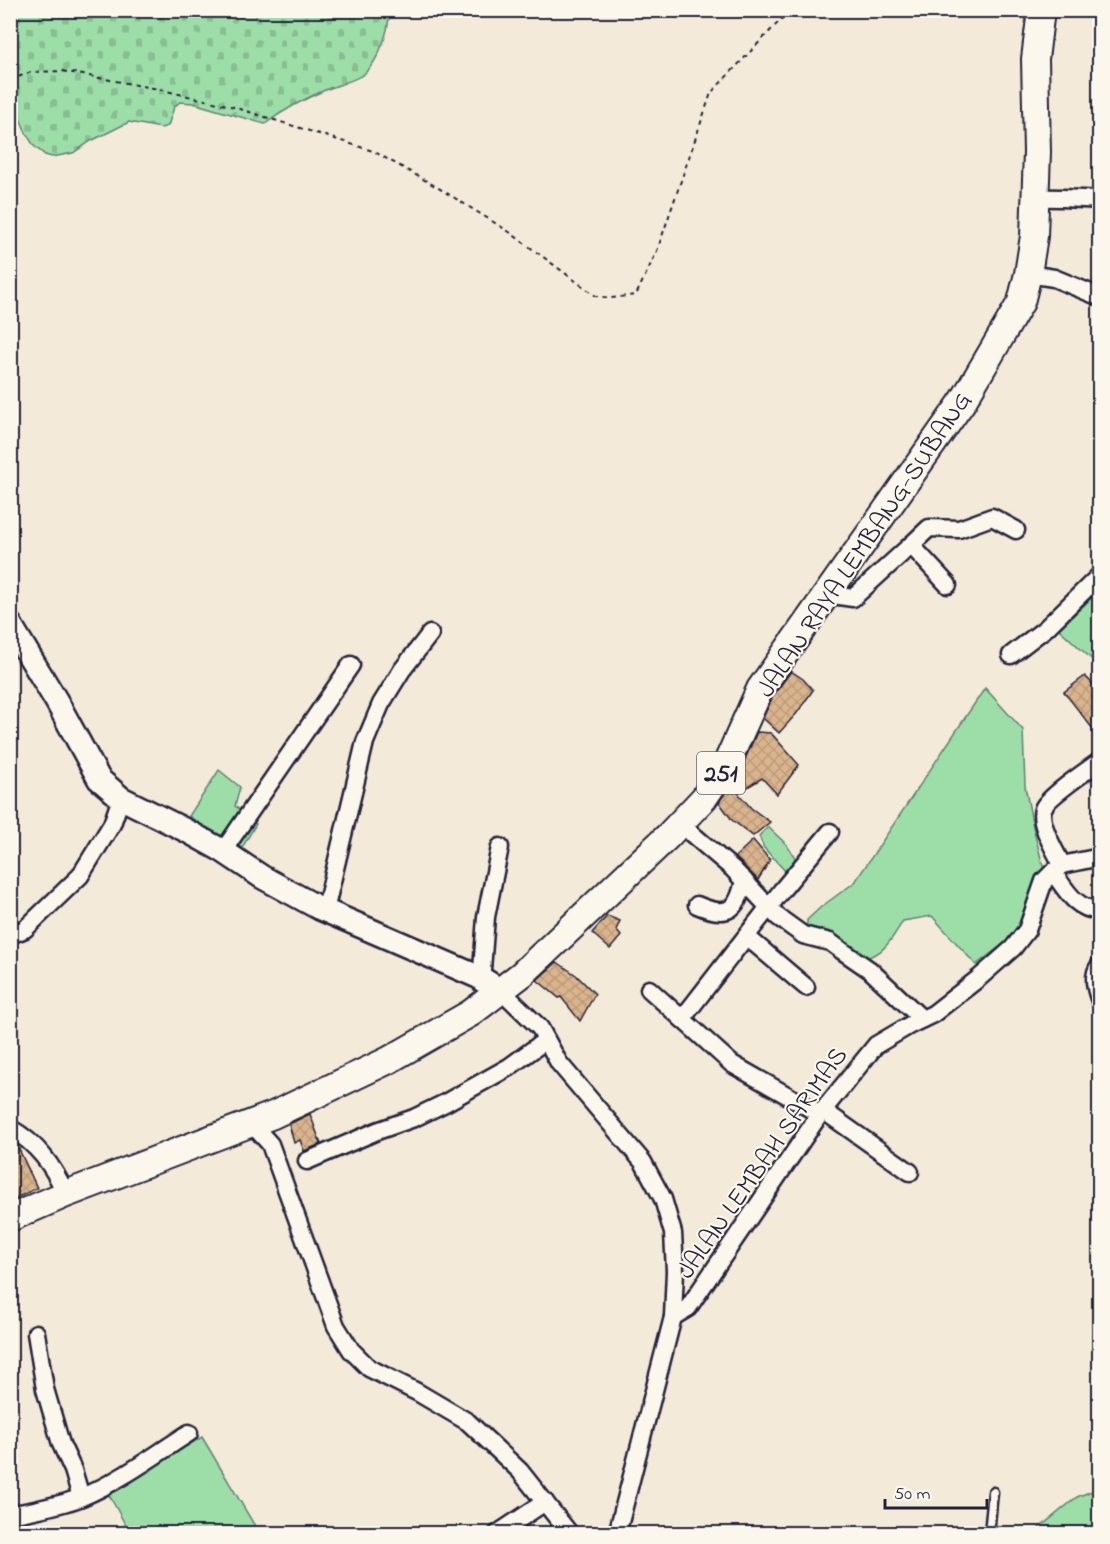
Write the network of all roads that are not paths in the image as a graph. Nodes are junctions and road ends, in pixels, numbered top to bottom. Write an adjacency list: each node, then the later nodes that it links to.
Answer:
1 (1041, 10): 2 (main road, JALAN RAYA LEMBANG-SUBANG / 251)
2 (1036, 198): 3 (street); 4 (main road, JALAN RAYA LEMBANG-SUBANG / 251)
3 (1100, 200)
4 (1028, 274): 5 (street); 10 (main road, JALAN RAYA LEMBANG-SUBANG / 251)
5 (1100, 297)
6 (1016, 530): 7 (street)
7 (911, 545): 9 (street); 10 (street)
8 (1100, 575): 13 (street)
9 (948, 585)
10 (829, 590): 17 (main road, JALAN RAYA LEMBANG-SUBANG / 251)
11 (10, 624): 16 (street)
12 (430, 634): 26 (street)
13 (1011, 655)
14 (351, 665): 20 (street)
15 (1100, 761): 22 (street)
16 (121, 798): 20 (street); 28 (street)
17 (680, 823): 23 (street); 31 (main road, JALAN RAYA LEMBANG-SUBANG / 251)
18 (830, 832): 25 (street)
19 (500, 847): 31 (street)
20 (223, 851): 26 (street)
21 (1100, 857): 22 (street)
22 (1058, 869): 27 (street); 36 (street, JALAN LEMBAH SARIMAS)
23 (744, 880): 24 (street); 25 (street)
24 (697, 906)
25 (770, 908): 29 (street); 36 (street)
26 (325, 911): 31 (street)
27 (1100, 911)
28 (10, 928)
29 (747, 937): 32 (street); 35 (street)
30 (1100, 965): 34 (street)
31 (486, 985): 37 (street); 39 (main road, JALAN RAYA LEMBANG-SUBANG / 251)
32 (806, 987)
33 (649, 988): 35 (street)
34 (1100, 1002)
35 (681, 1019): 38 (street)
36 (922, 1019): 38 (street, JALAN LEMBAH SARIMAS)
37 (543, 1042): 41 (street); 45 (street)
38 (822, 1113): 42 (street); 45 (street, JALAN LEMBAH SARIMAS)
39 (262, 1119): 43 (main road, JALAN RAYA LEMBANG-SUBANG / 251); 50 (street)
40 (10, 1128): 43 (street)
41 (307, 1161)
42 (910, 1172)
43 (66, 1194): 44 (main road, JALAN RAYA LEMBANG-SUBANG / 251)
44 (10, 1218)
45 (672, 1317): 54 (street)
46 (36, 1333): 49 (street)
47 (189, 1433): 49 (street)
48 (993, 1492): 55 (lane)
49 (81, 1497): 51 (street)
50 (545, 1502): 52 (street); 53 (street)
51 (10, 1515)
52 (497, 1533)
53 (570, 1533)
54 (617, 1533)
55 (989, 1533)

